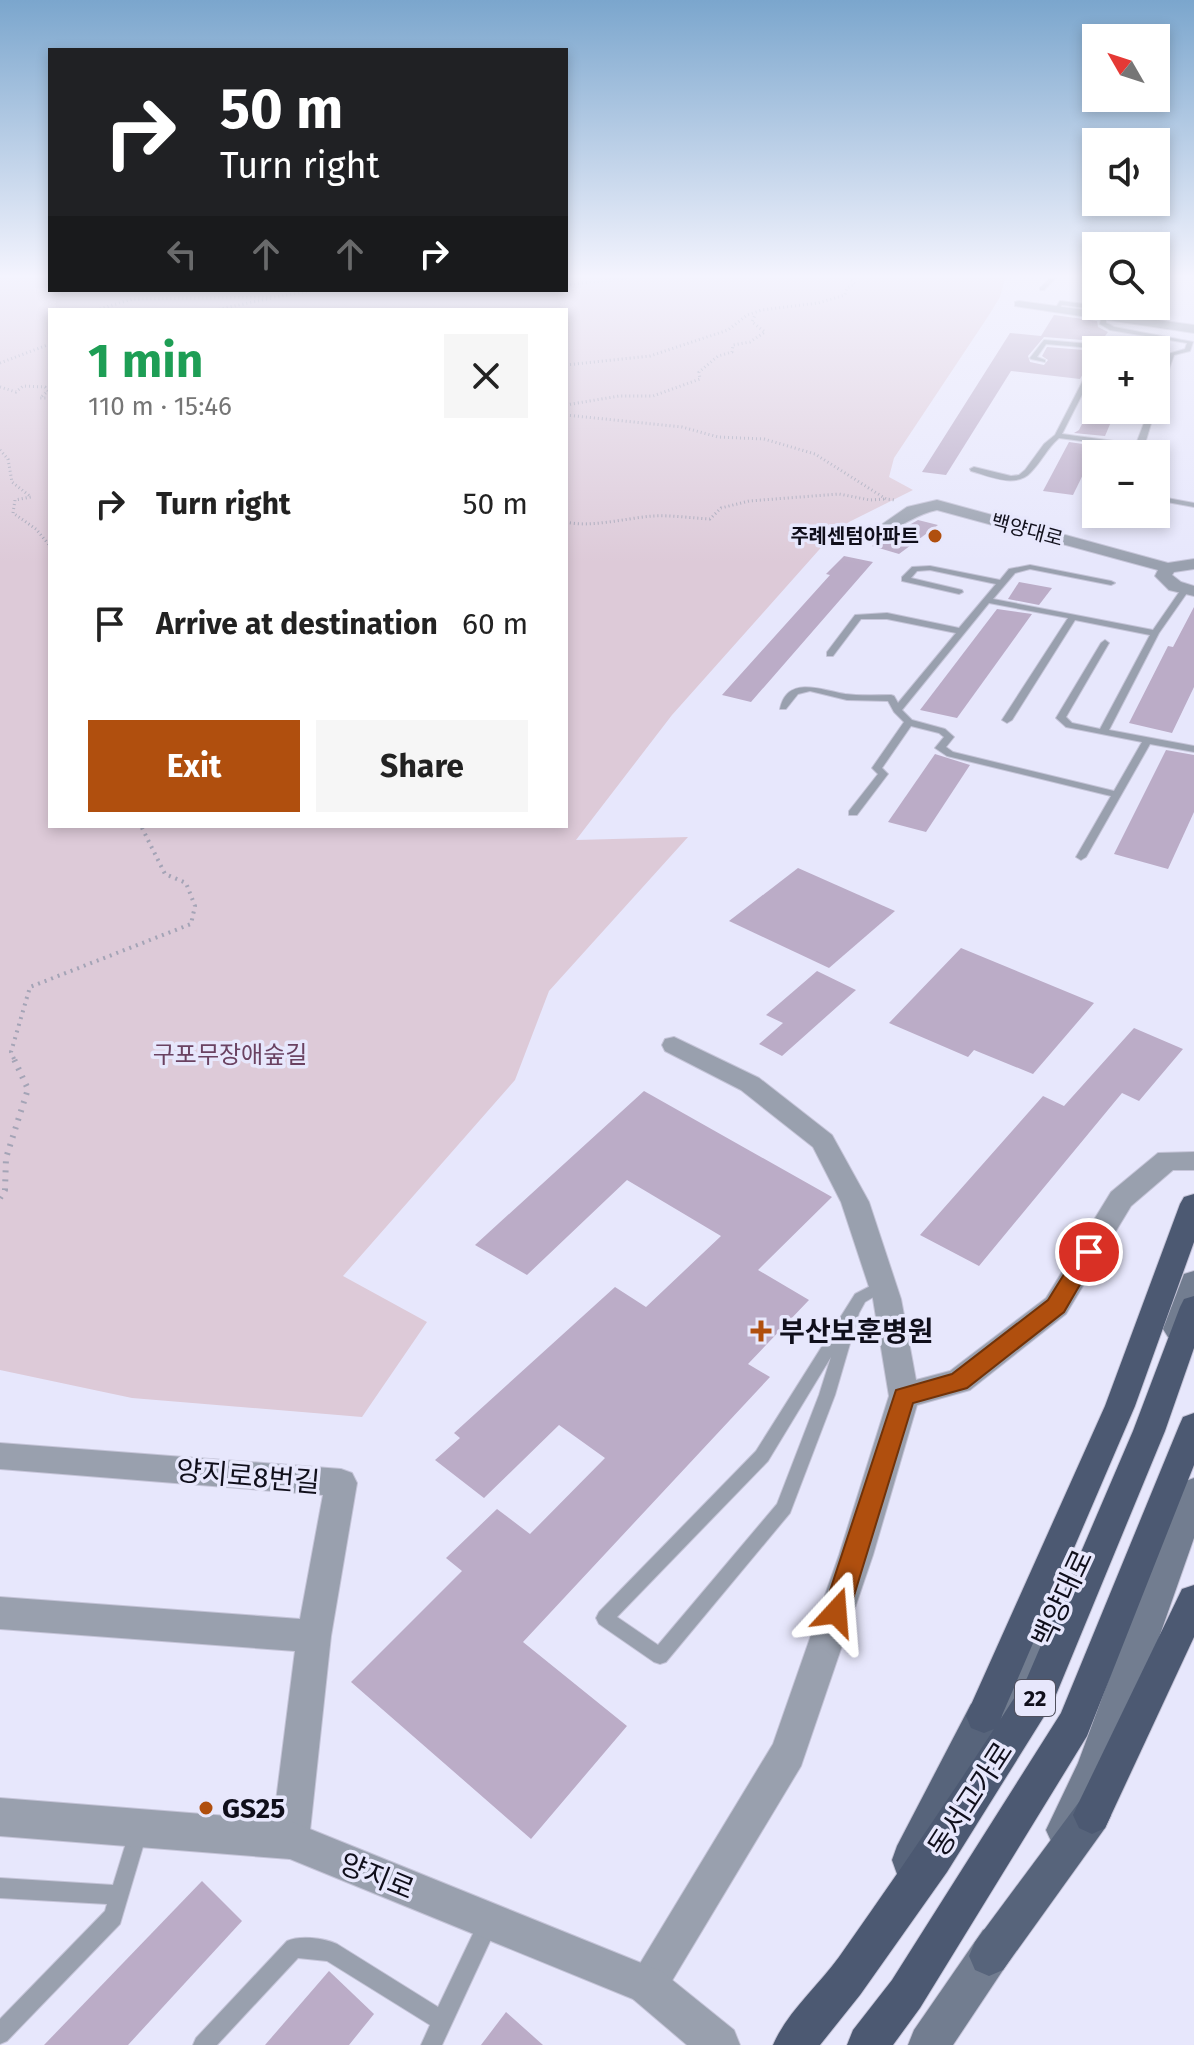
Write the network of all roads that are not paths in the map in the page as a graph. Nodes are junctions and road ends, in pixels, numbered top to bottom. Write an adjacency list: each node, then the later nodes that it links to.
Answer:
1 (1082, 389): 2 (lane)
2 (1058, 436): 3 (lane); 4 (lane)
3 (1082, 440)
4 (974, 469)
5 (1170, 501): 6 (lane)
6 (1194, 505)
7 (889, 525): 9 (street, 백양대로)
8 (1194, 564): 9 (street)
9 (1168, 568): 12 (street)
10 (1002, 583): 11 (lane); 13 (lane); 14 (lane)
11 (1111, 583)
12 (1190, 590): 17 (lane)
13 (959, 592)
14 (987, 600): 15 (lane); 16 (lane)
15 (1073, 617): 17 (lane); 22 (lane)
16 (960, 631): 19 (lane); 21 (lane)
17 (1155, 633): 24 (lane)
18 (1105, 643): 24 (lane)
19 (830, 654)
20 (783, 707): 21 (lane)
21 (897, 710): 23 (lane)
22 (1007, 720)
23 (909, 722): 27 (lane); 28 (lane)
24 (1103, 732): 25 (lane)
25 (1147, 741): 26 (lane); 27 (lane)
26 (1194, 749)
27 (1115, 794): 29 (lane)
28 (853, 813)
29 (1081, 857)
30 (674, 1045): 34 (street)
31 (1194, 1161): 37 (street)
32 (1194, 1204): 44 (highway)
33 (1194, 1282): 50 (main road, 백양대로)
34 (882, 1285): 36 (lane); 37 (street)
35 (1194, 1307): 61 (highway, 동서고가로 / 22)
36 (852, 1314): 36 (lane)
37 (904, 1396): 54 (street)
38 (1194, 1426): 62 (highway, 동서고가로 / 22)
39 (0, 1456): 43 (street, 양지로8번길)
40 (1194, 1492): 53 (main road)
41 (1194, 1600): 45 (highway)
42 (0, 1613): 43 (street)
43 (314, 1636): 48 (street, 양지로8번길)
44 (984, 1716): 50 (main road)
45 (1092, 1815): 53 (main road)
46 (0, 1817): 47 (street, 양지로)
47 (140, 1828): 48 (street, 양지로); 51 (lane)
48 (290, 1840): 52 (street, 양지로)
49 (0, 1888): 51 (lane)
50 (897, 1888): 60 (main road, 백양대로)
51 (120, 1895): 56 (lane)
52 (490, 1921): 54 (street, 양지로); 55 (lane)
53 (989, 1956): 63 (main road)
54 (647, 1985): 59 (street, 양지로)
55 (442, 2021): 57 (lane); 58 (lane)
56 (0, 2034)
57 (203, 2045)
58 (431, 2045)
59 (719, 2045)
60 (774, 2045)
61 (794, 2045)
62 (868, 2045)
63 (929, 2045)

